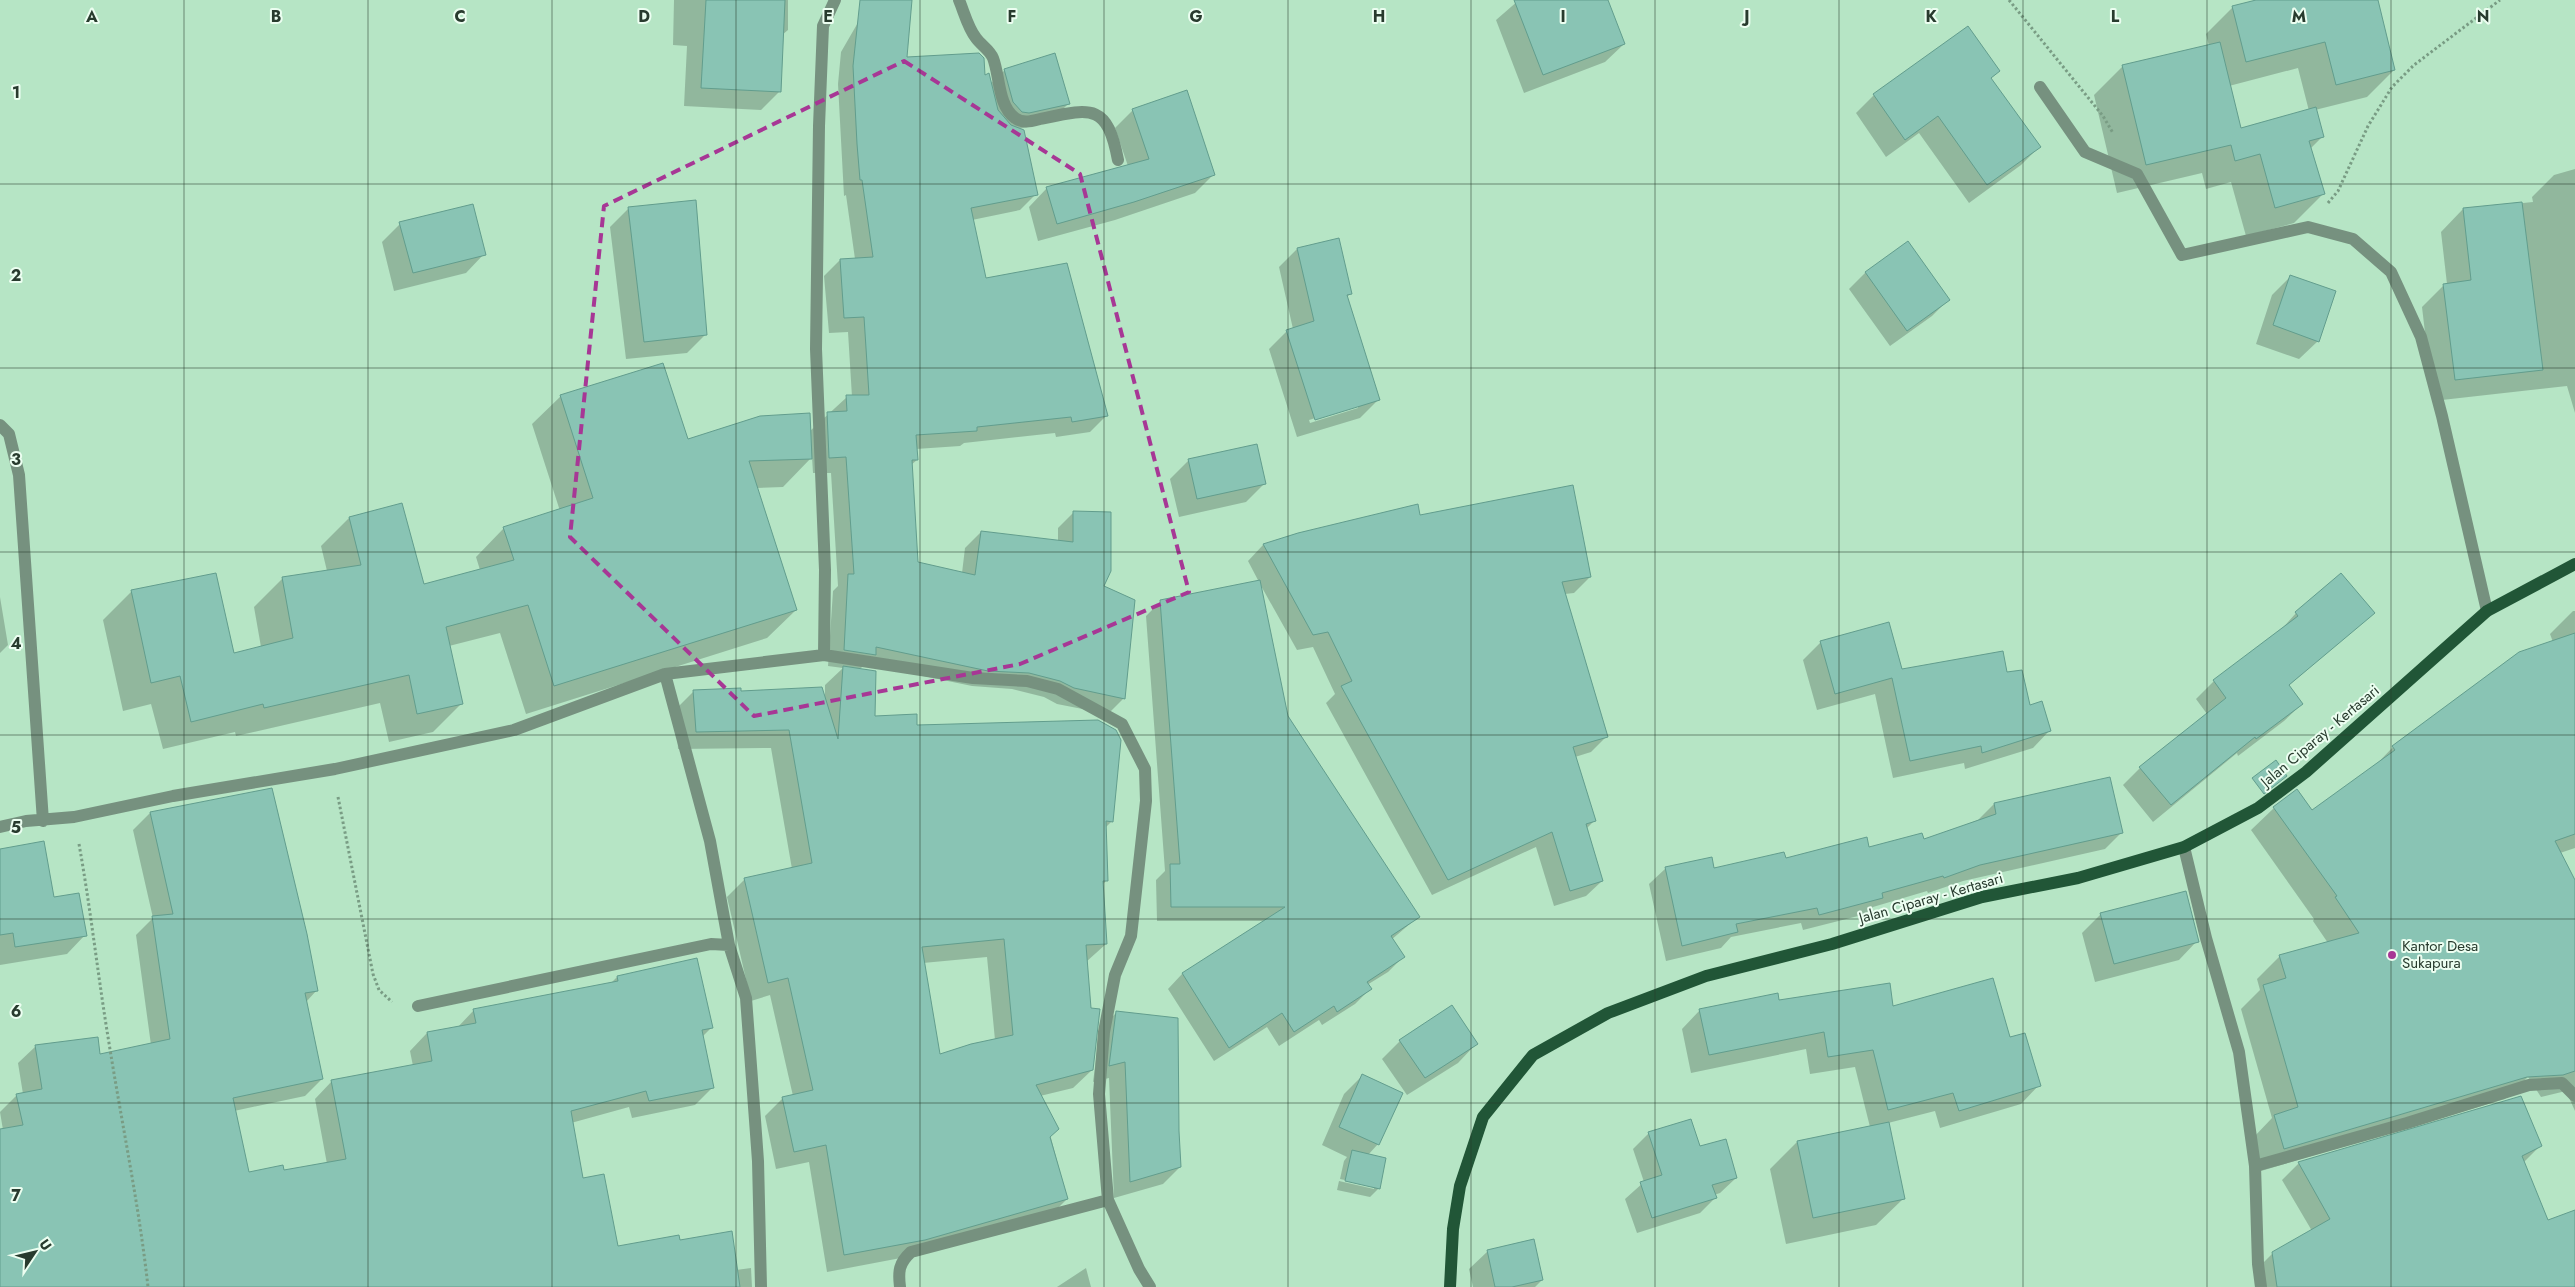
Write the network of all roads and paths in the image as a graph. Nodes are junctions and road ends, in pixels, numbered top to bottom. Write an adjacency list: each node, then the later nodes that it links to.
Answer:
1 (835, 0): 10 (street)
2 (959, 0): 5 (street)
3 (2500, 0): 6 (path)
4 (2040, 87): 6 (street)
5 (1118, 160)
6 (2308, 227): 9 (street)
7 (0, 425): 14 (street)
8 (2575, 564): 9 (main road, Jalan Ciparay - Kertasari)
9 (2487, 611): 16 (main road, Jalan Ciparay - Kertasari)
10 (824, 655): 11 (street); 21 (street)
11 (665, 674): 12 (street); 17 (street)
12 (335, 769): 13 (street); 18 (path)
13 (74, 817): 14 (street); 22 (path)
14 (43, 821): 15 (street)
15 (0, 827)
16 (2184, 847): 20 (street); 26 (main road, Jalan Ciparay - Kertasari)
17 (728, 945): 18 (street); 23 (street)
18 (418, 1006)
19 (2575, 1096): 20 (street)
20 (2255, 1166): 27 (street)
21 (1108, 1200): 24 (street); 25 (street)
22 (148, 1287)
23 (761, 1287)
24 (900, 1287)
25 (1150, 1287)
26 (1450, 1287)
27 (2260, 1287)

